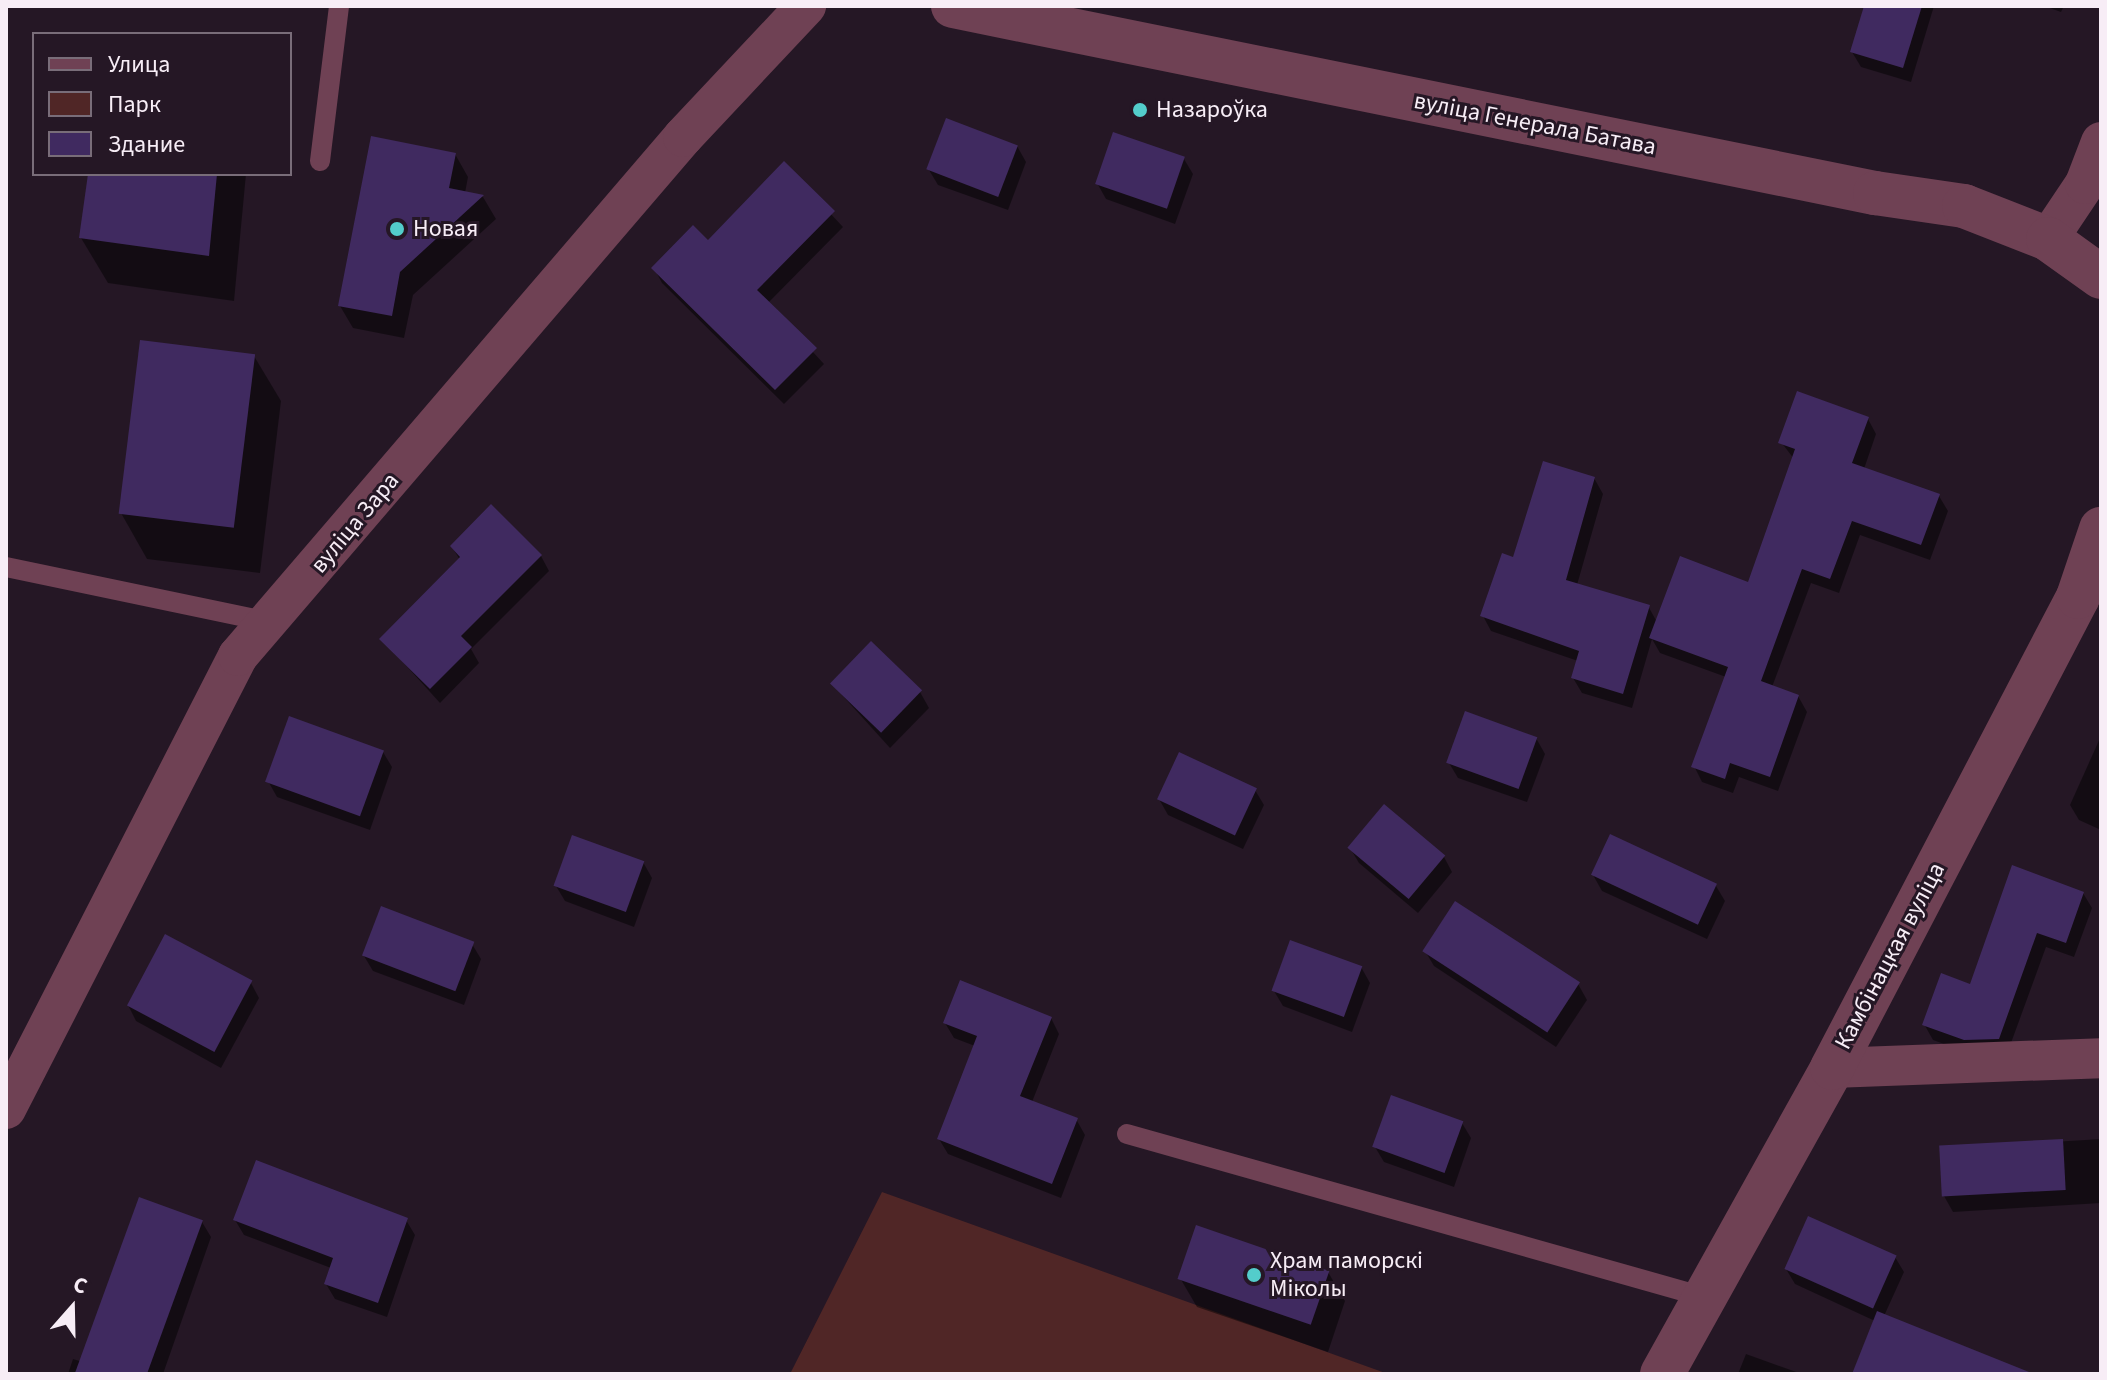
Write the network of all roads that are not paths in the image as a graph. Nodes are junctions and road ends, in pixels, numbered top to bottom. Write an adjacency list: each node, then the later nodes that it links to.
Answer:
1 (339, 6): 5 (lane)
2 (806, 6): 10 (street, вуліца Зара)
3 (953, 6): 6 (street, вуліца Генерала Батава)
4 (2101, 142): 6 (street)
5 (320, 161)
6 (2048, 239): 7 (street, вуліца Генерала Батава)
7 (2101, 277)
8 (2101, 529): 12 (street, Камбінацкая вуліца)
9 (6, 567): 10 (lane)
10 (264, 621): 13 (street, вуліца Зара)
11 (2101, 1058): 12 (street)
12 (1832, 1068): 15 (street, Камбінацкая вуліца)
13 (6, 1109)
14 (1127, 1134): 15 (lane)
15 (1704, 1297): 16 (street, Камбінацкая вуліца)
16 (1662, 1374)

